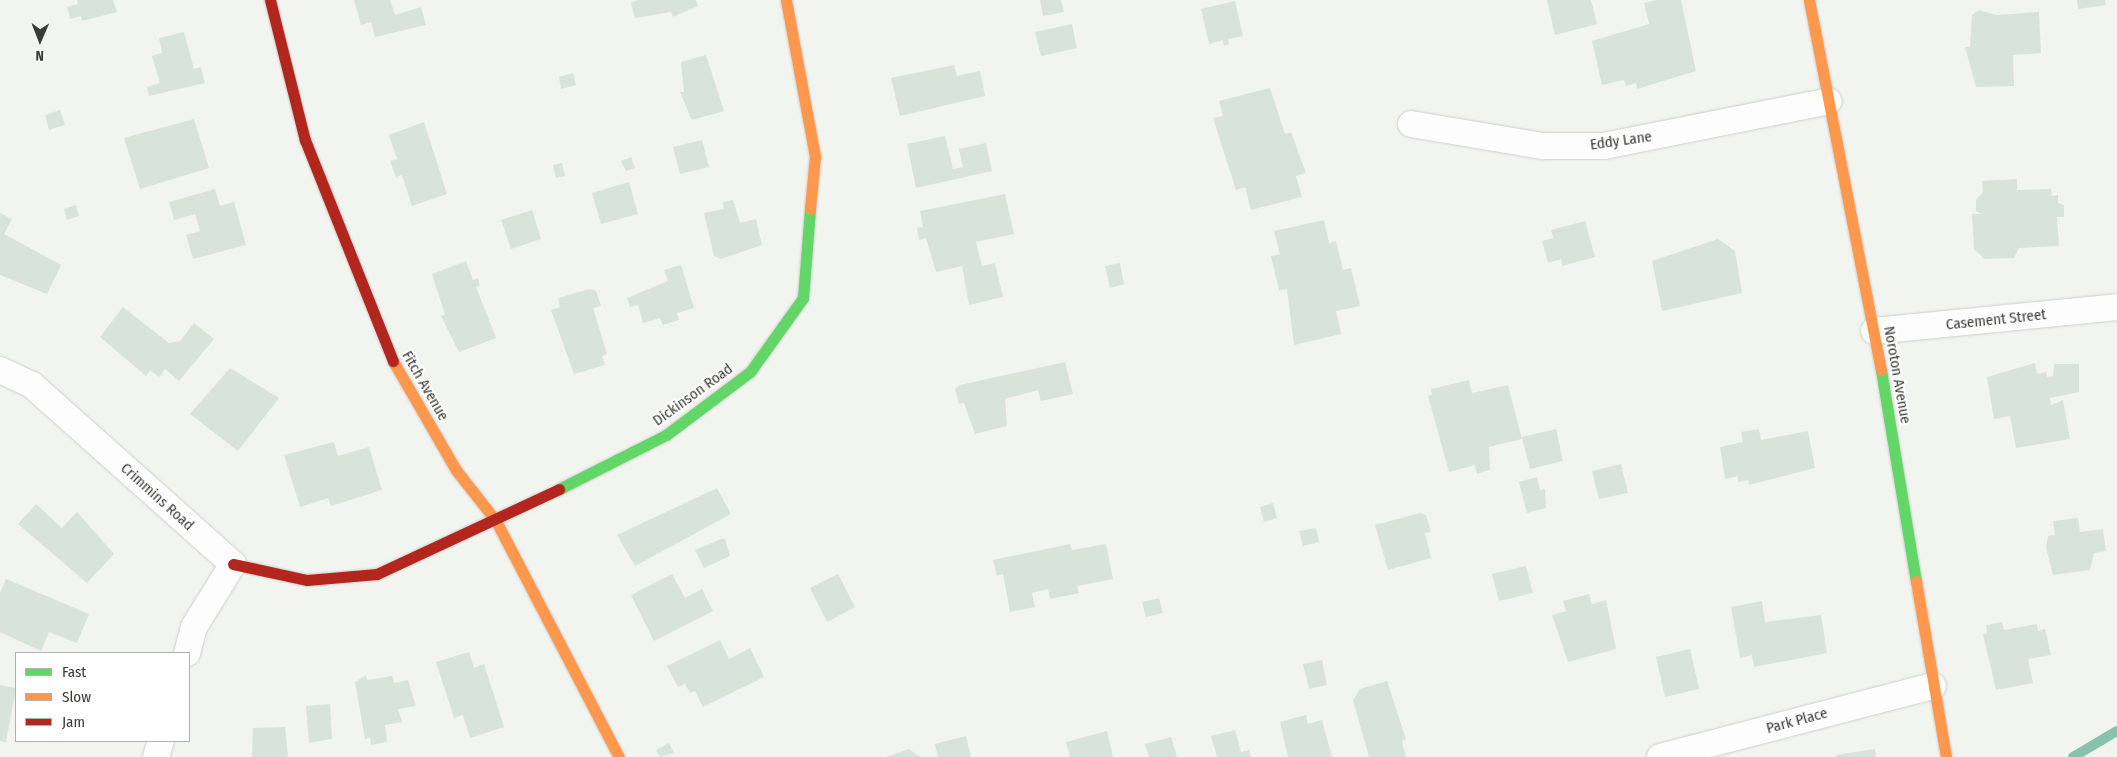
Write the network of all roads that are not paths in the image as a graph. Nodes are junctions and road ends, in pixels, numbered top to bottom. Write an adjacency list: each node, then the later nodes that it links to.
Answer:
1 (270, 0): 9 (street, Fitch Avenue)
2 (786, 0): 9 (street, Dickinson Road)
3 (1809, 0): 4 (street, Noroton Avenue)
4 (1829, 101): 5 (street, Eddy Lane); 7 (street, Noroton Avenue)
5 (1411, 124)
6 (2117, 307): 7 (street, Casement Street)
7 (1874, 332): 12 (street, Noroton Avenue)
8 (0, 370): 10 (street, Crimmins Road)
9 (496, 521): 10 (street, Dickinson Road); 15 (street, Fitch Avenue)
10 (233, 564): 11 (street)
11 (187, 652)
12 (1933, 686): 16 (street, Park Place); 17 (street, Noroton Avenue)
13 (161, 742): 14 (street)
14 (156, 757)
15 (619, 757)
16 (1660, 757)
17 (1946, 757)

